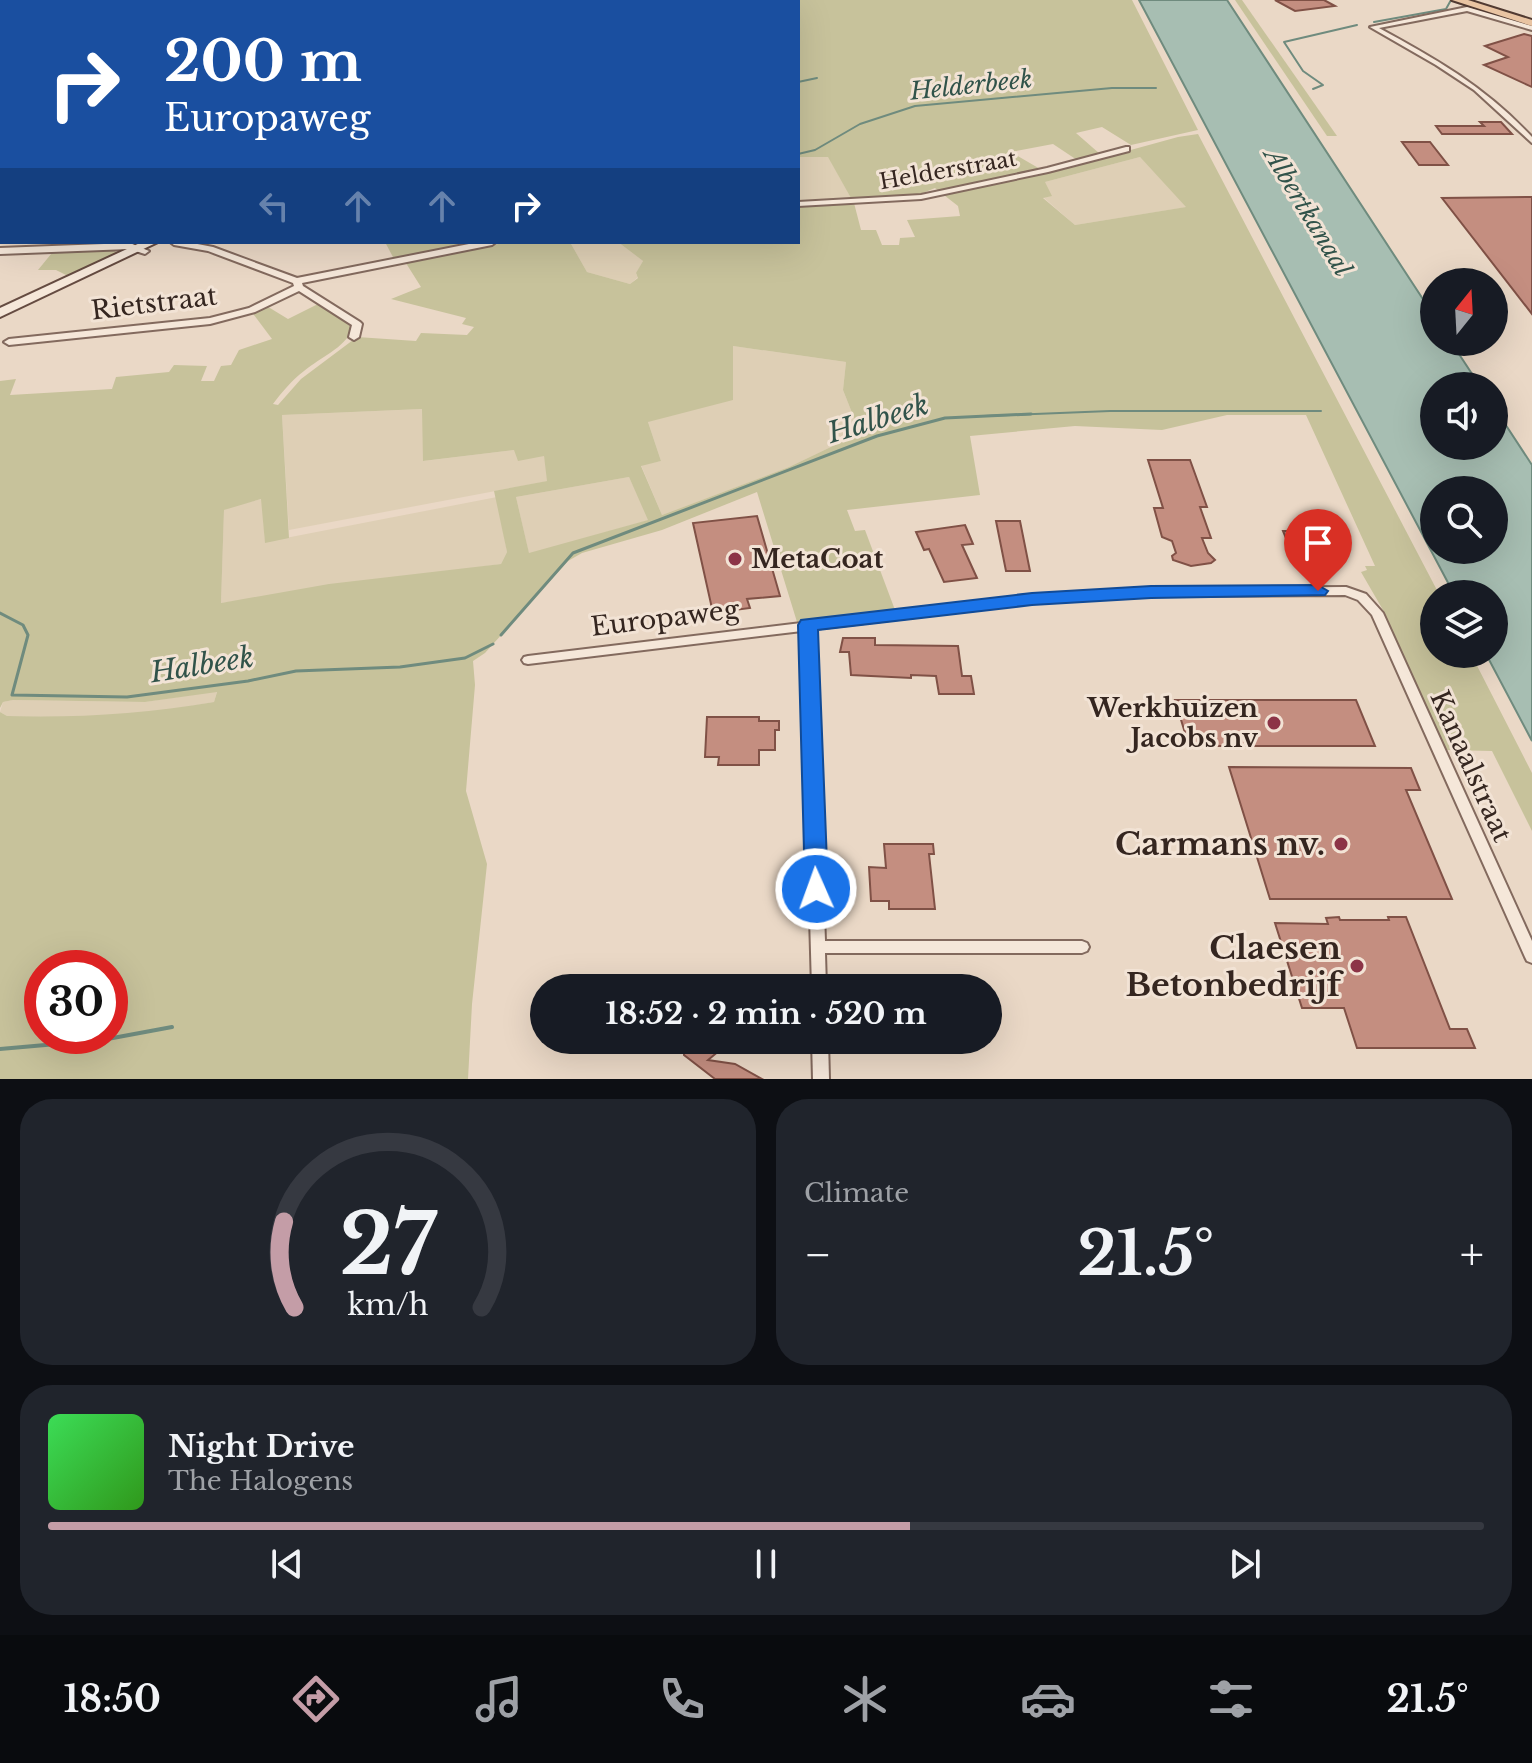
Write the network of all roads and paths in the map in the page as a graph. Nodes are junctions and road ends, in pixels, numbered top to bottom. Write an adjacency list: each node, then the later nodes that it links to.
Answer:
1 (1457, 0): 3 (main road)
2 (1472, 0): 3 (main road)
3 (1532, 23): 4 (street)
4 (1532, 141)
5 (1126, 149): 6 (street, Helderstraat)
6 (800, 204)
7 (184, 244): 11 (street)
8 (483, 244): 11 (street)
9 (145, 247): 10 (street); 12 (main road)
10 (0, 251)
11 (298, 284): 13 (street); 14 (street, Rietstraat)
12 (0, 313)
13 (354, 337)
14 (9, 342)
15 (1362, 597): 16 (street, Europaweg); 20 (street, Kanaalstraat)
16 (808, 625): 17 (street, Europaweg); 18 (street)
17 (528, 660)
18 (818, 947): 19 (street); 21 (street)
19 (1082, 947)
20 (1532, 957)
21 (819, 974)
22 (820, 1054): 23 (street)
23 (821, 1079)

